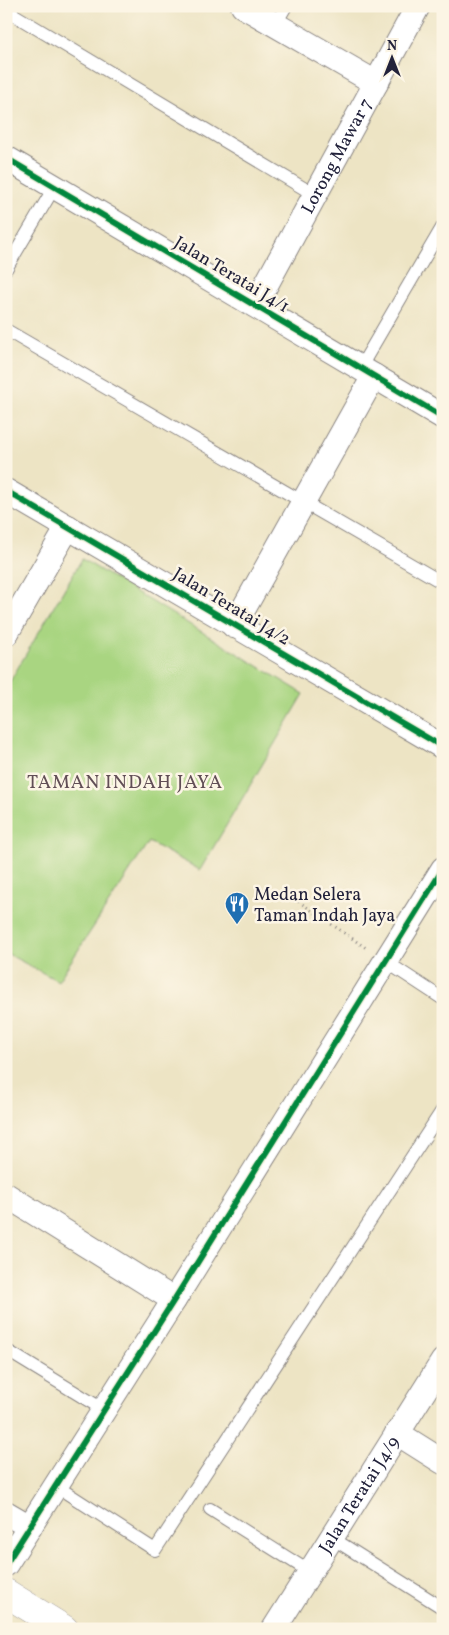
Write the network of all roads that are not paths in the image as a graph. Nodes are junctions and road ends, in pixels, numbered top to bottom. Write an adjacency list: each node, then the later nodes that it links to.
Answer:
1 (243, 6): 4 (street)
2 (418, 6): 5 (street, Lorong Mawar 7)
3 (6, 10): 8 (lane)
4 (280, 15): 5 (street)
5 (376, 83): 8 (street, Lorong Mawar 7)
6 (6, 158): 7 (street, Jalan Teratai J4/1)
7 (55, 186): 10 (lane); 11 (street, Jalan Teratai J4/1)
8 (315, 195): 11 (street, Lorong Mawar 7)
9 (443, 226): 13 (lane)
10 (6, 269)
11 (255, 305): 13 (street, Jalan Teratai J4/1)
12 (6, 330): 16 (lane)
13 (367, 372): 14 (street, Jalan Teratai J4/1); 16 (street)
14 (443, 417)
15 (6, 491): 17 (street, Jalan Teratai J4/2)
16 (304, 502): 18 (lane); 19 (street)
17 (68, 527): 19 (street, Jalan Teratai J4/2); 20 (street)
18 (443, 583)
19 (234, 626): 21 (street, Jalan Teratai J4/2)
20 (6, 634)
21 (443, 748)
22 (443, 869): 23 (street)
23 (385, 961): 24 (lane); 27 (street)
24 (443, 1000)
25 (443, 1110): 33 (lane)
26 (6, 1195): 27 (street)
27 (174, 1300): 30 (street)
28 (6, 1350): 30 (lane)
29 (443, 1361): 31 (street, Jalan Teratai J4/9)
30 (104, 1410): 33 (street)
31 (397, 1433): 32 (street); 37 (street, Jalan Teratai J4/9)
32 (443, 1462)
33 (56, 1486): 36 (street)
34 (210, 1508): 39 (lane)
35 (6, 1513): 36 (street)
36 (30, 1527): 38 (street)
37 (332, 1538): 39 (street, Jalan Teratai J4/9); 41 (lane)
38 (6, 1564)
39 (310, 1572): 43 (street, Jalan Teratai J4/9)
40 (6, 1593): 42 (street)
41 (443, 1608)
42 (64, 1629)
43 (274, 1629)

